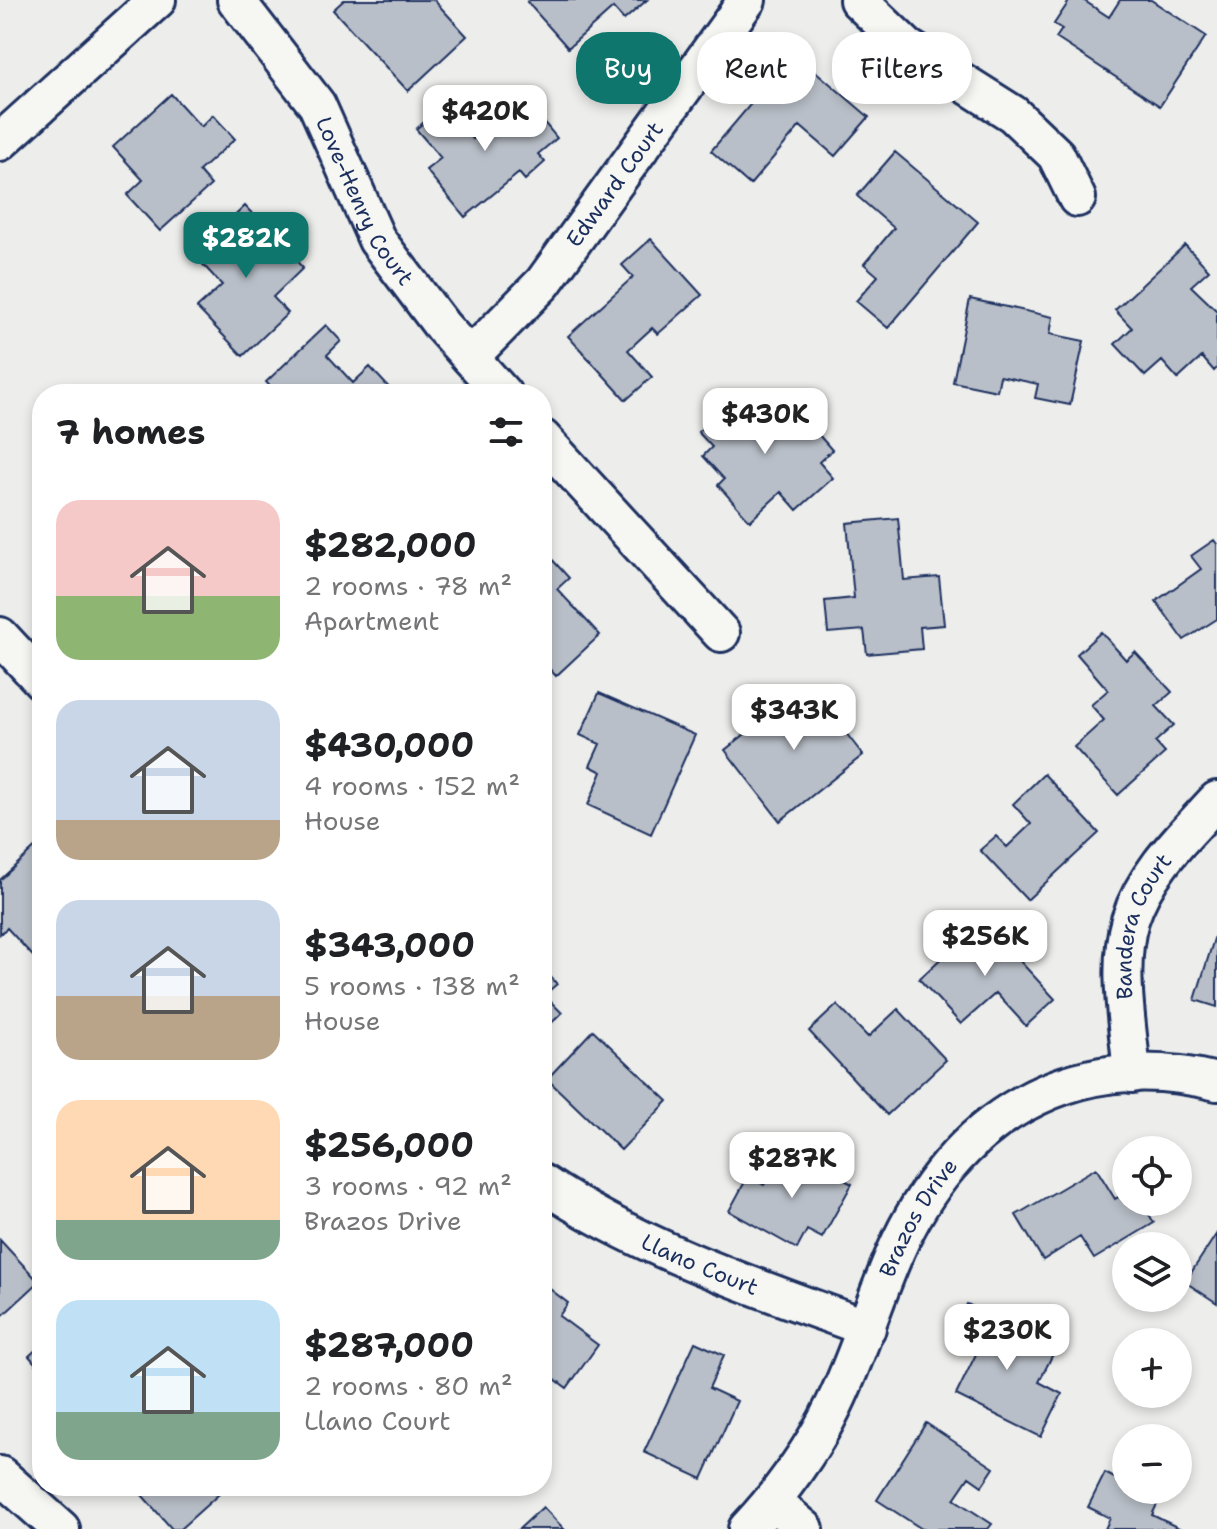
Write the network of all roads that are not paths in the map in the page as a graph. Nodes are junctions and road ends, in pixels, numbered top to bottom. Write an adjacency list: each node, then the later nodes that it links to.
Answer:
1 (157, 0): 5 (street)
2 (236, 0): 7 (street, Love-Henry Court)
3 (747, 0): 7 (street, Edward Court)
4 (858, 0): 6 (street)
5 (0, 142)
6 (1077, 198)
7 (470, 357): 8 (street, Love-Henry Court)
8 (494, 384)
9 (552, 449): 10 (street)
10 (721, 633)
11 (0, 636): 12 (street)
12 (32, 670)
13 (1217, 800): 14 (street, Bandera Court)
14 (1132, 1074): 15 (street, Brazos Drive); 17 (street, Brazos Drive)
15 (1217, 1082)
16 (552, 1190): 17 (street, Llano Court)
17 (867, 1328): 19 (street, Brazos Drive)
18 (0, 1475): 20 (street)
19 (772, 1501): 21 (street, Brazos Drive); 22 (street)
20 (61, 1529)
21 (747, 1529)
22 (805, 1529)

